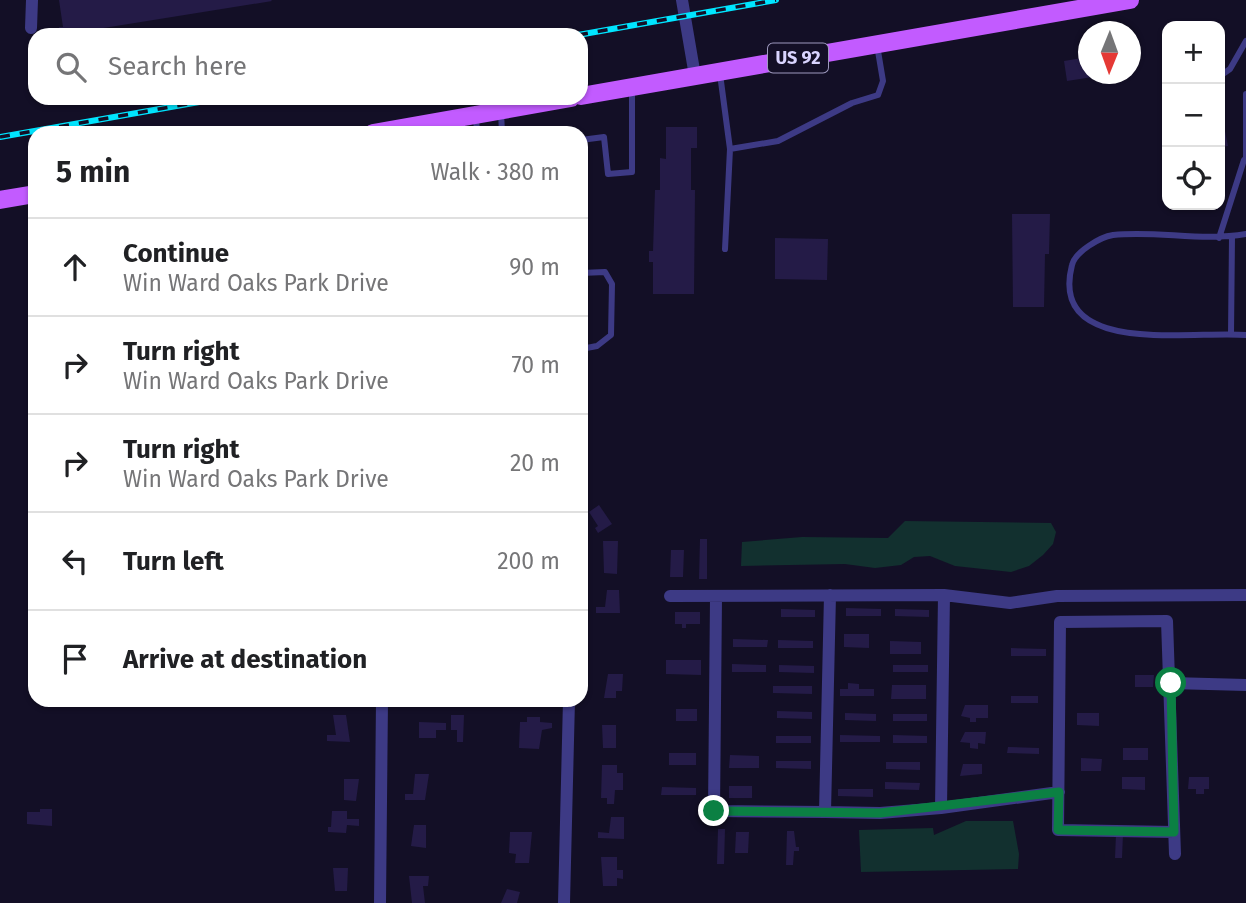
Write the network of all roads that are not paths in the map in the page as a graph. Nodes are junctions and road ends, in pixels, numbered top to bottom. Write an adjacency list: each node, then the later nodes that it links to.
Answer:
1 (32, 0): 4 (street)
2 (682, 0): 9 (street)
3 (1130, 0): 6 (main road, US 92)
4 (30, 28)
5 (1246, 41): 8 (lane)
6 (876, 44): 7 (main road, US 92); 20 (lane)
7 (720, 72): 9 (main road, US 92); 20 (lane)
8 (1225, 72)
9 (695, 76): 10 (main road, US 92)
10 (632, 88): 12 (main road, US 92); 19 (lane)
11 (1246, 94): 21 (lane)
12 (588, 95)
13 (533, 105): 14 (main road)
14 (500, 111): 15 (main road); 18 (lane)
15 (476, 115): 16 (main road); 17 (lane)
16 (416, 126)
17 (477, 126)
18 (501, 126)
19 (588, 139)
20 (730, 149): 27 (lane)
21 (1245, 160): 26 (lane)
22 (28, 195): 23 (main road)
23 (0, 200)
24 (1246, 234): 25 (lane)
25 (1231, 237): 26 (lane); 29 (lane)
26 (1219, 239): 29 (lane)
27 (725, 249)
28 (588, 273): 31 (lane)
29 (1231, 334): 30 (lane)
30 (1246, 335)
31 (588, 348)
32 (830, 595): 33 (street); 38 (street); 47 (street)
33 (944, 595): 36 (street); 46 (street)
34 (1246, 595): 37 (street)
35 (670, 596): 38 (street)
36 (1058, 596): 37 (street); 40 (street)
37 (1166, 596): 39 (street)
38 (716, 598): 47 (street)
39 (1167, 621): 40 (street); 41 (street)
40 (1060, 622): 45 (street)
41 (1171, 683): 42 (street); 48 (street)
42 (1246, 685)
43 (382, 707): 50 (street)
44 (569, 707): 51 (street)
45 (1059, 792): 46 (street); 48 (street)
46 (941, 808): 47 (street)
47 (825, 812)
48 (1174, 832): 49 (street)
49 (1174, 854)
50 (380, 903)
51 (564, 903)

